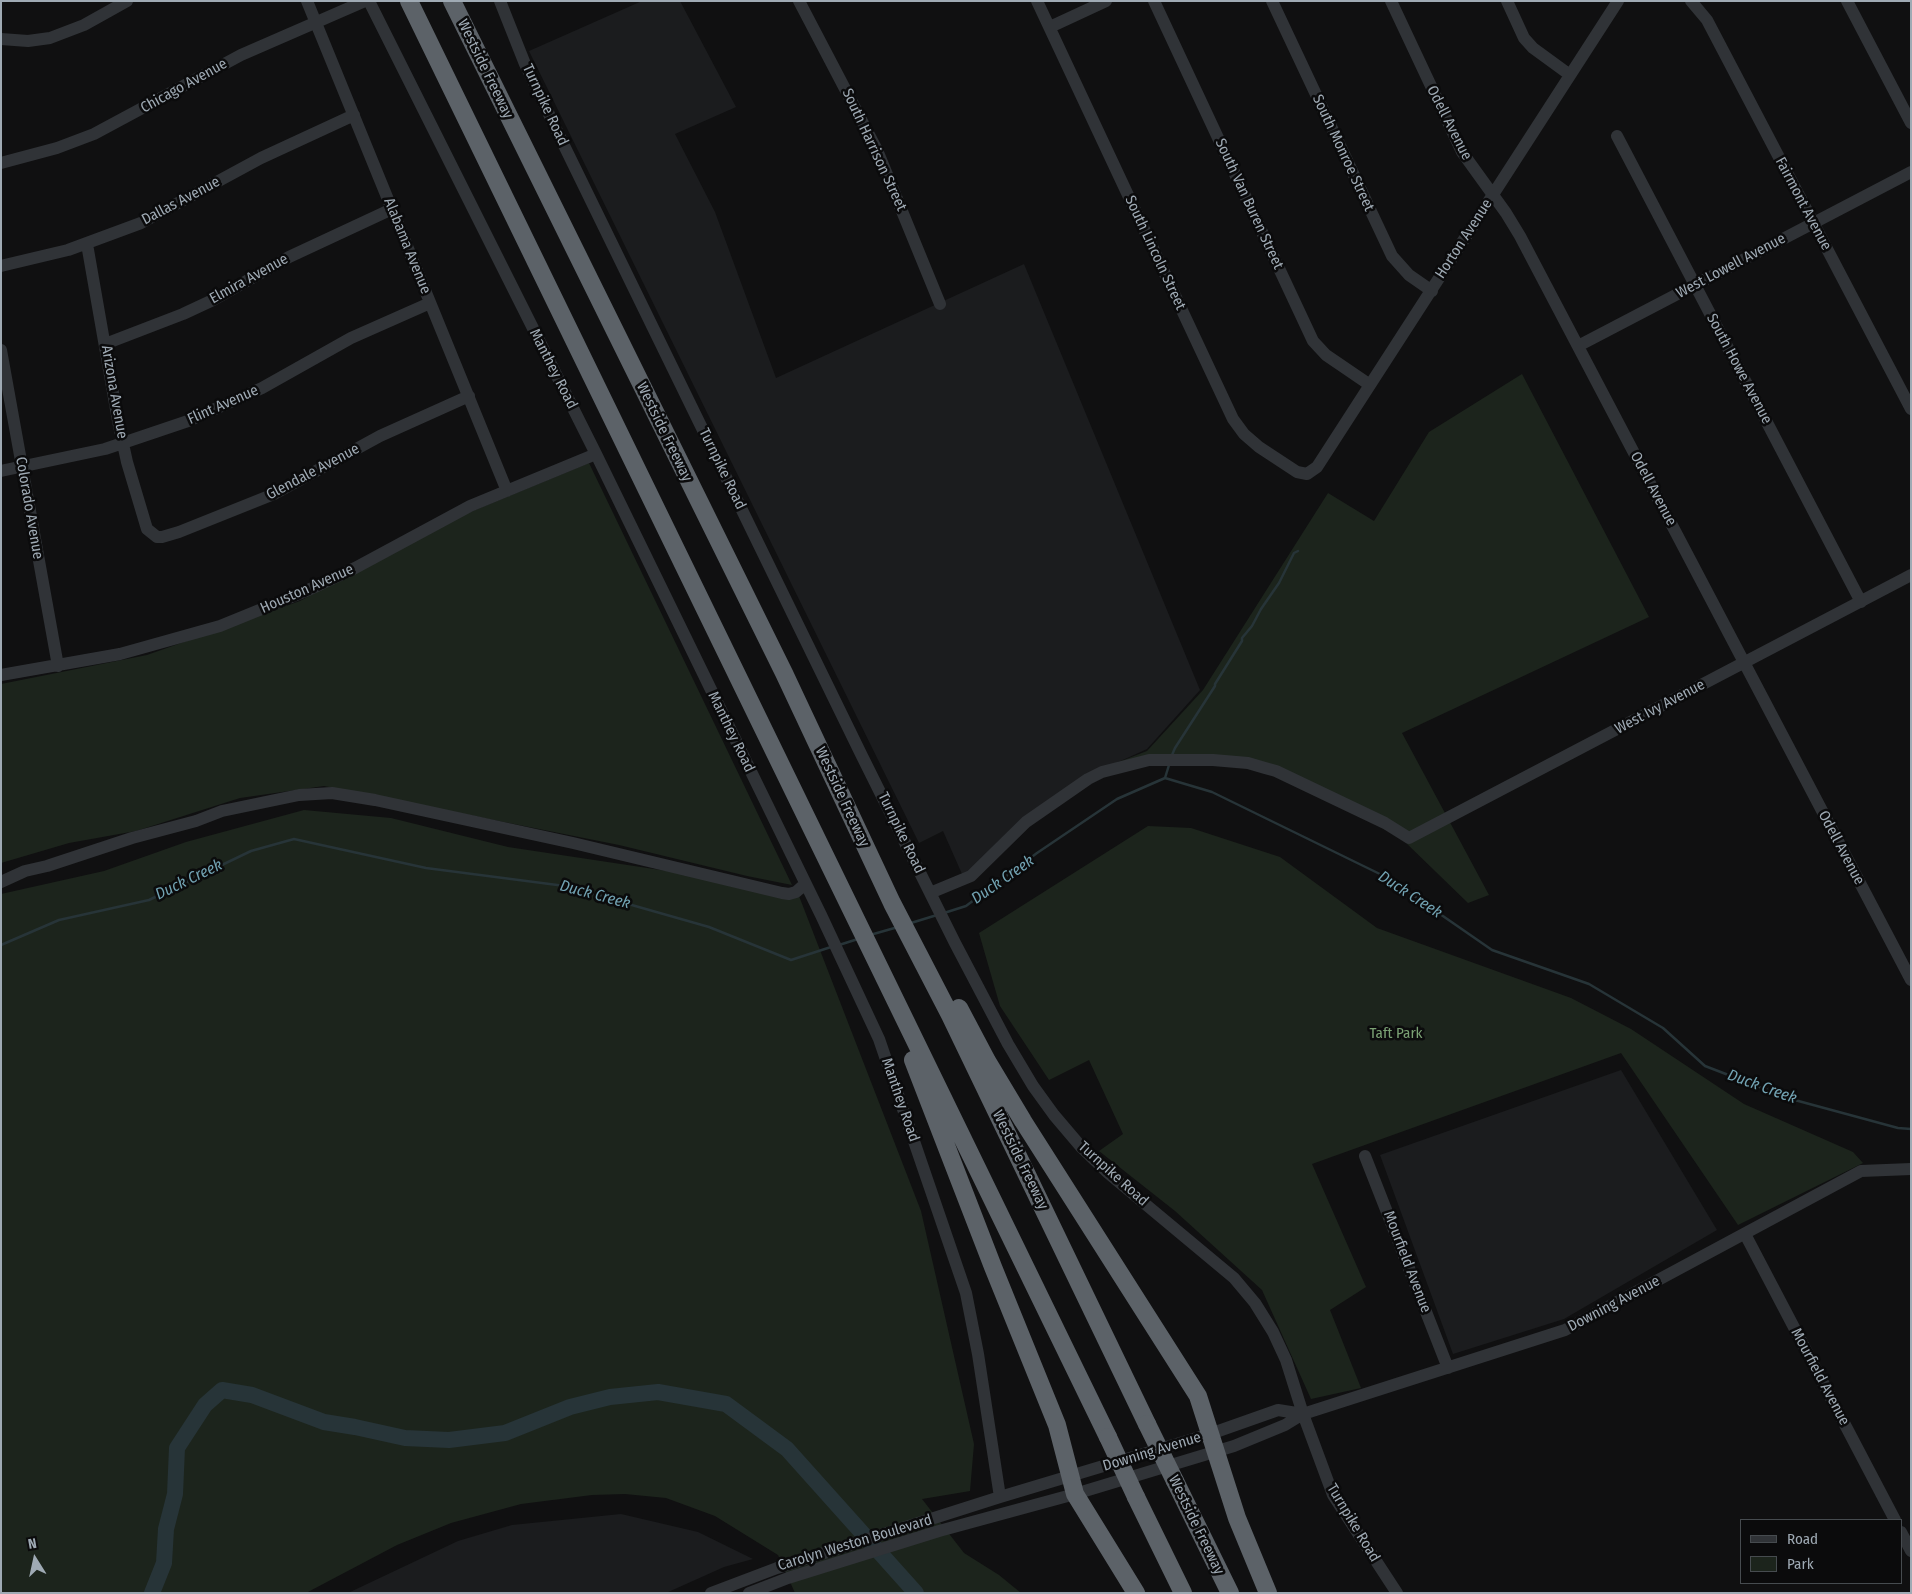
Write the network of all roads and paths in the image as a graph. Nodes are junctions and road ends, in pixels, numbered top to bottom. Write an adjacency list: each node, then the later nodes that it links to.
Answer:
1 (127, 1): 22 (street)
2 (307, 1): 19 (street, Alabama Avenue)
3 (364, 1): 19 (street, Chicago Avenue)
4 (369, 1): 45 (street, Manthey Road)
5 (406, 1): 20 (highway)
6 (410, 1): 20 (highway)
7 (500, 1): 58 (street, Turnpike Road)
8 (798, 1): 37 (street, South Harrison Street)
9 (1037, 1): 21 (street, South Lincoln Street)
10 (1106, 1): 21 (street)
11 (1154, 1): 41 (street, South Van Buren Street)
12 (1272, 1): 35 (street, South Monroe Street)
13 (1391, 1): 29 (street, Odell Avenue)
14 (1507, 1): 23 (street)
15 (1618, 1): 23 (street, Horton Avenue)
16 (1691, 1): 31 (street, Fairmont Avenue)
17 (1847, 1): 25 (street)
18 (454, 5): 59 (highway, Westside Freeway)
19 (316, 23): 24 (street, Alabama Avenue); 27 (street, Chicago Avenue)
20 (421, 24): 61 (highway)
21 (1050, 28): 48 (street, South Lincoln Street)
22 (1, 39)
23 (1570, 76): 29 (street, Horton Avenue)
24 (354, 116): 30 (street, Alabama Avenue); 32 (street, Dallas Avenue)
25 (1911, 123)
26 (1617, 136): 34 (street, South Howe Avenue)
27 (1, 163)
28 (1911, 172): 31 (street, West Lowell Avenue)
29 (1493, 195): 35 (street, Horton Avenue); 39 (street, Odell Avenue)
30 (392, 209): 36 (street, Alabama Avenue); 38 (street, Elmira Avenue)
31 (1814, 223): 34 (street, West Lowell Avenue); 43 (street, Fairmont Avenue)
32 (87, 244): 33 (street, Dallas Avenue); 38 (street, Arizona Avenue)
33 (1, 266)
34 (1695, 285): 39 (street, West Lowell Avenue); 52 (street, South Howe Avenue)
35 (1432, 290): 41 (street, Horton Avenue)
36 (430, 303): 42 (street, Alabama Avenue); 44 (street, Flint Avenue)
37 (940, 304)
38 (105, 344): 44 (street, Arizona Avenue)
39 (1578, 346): 53 (street, Odell Avenue)
40 (1, 350): 46 (street, Colorado Avenue)
41 (1370, 385): 48 (street, Horton Avenue)
42 (468, 396): 49 (street, Alabama Avenue); 50 (street, Glendale Avenue)
43 (1911, 409)
44 (123, 444): 46 (street, Flint Avenue); 50 (street, Arizona Avenue)
45 (596, 454): 49 (street, Houston Avenue); 57 (street, Manthey Road)
46 (22, 467): 47 (street, Flint Avenue); 54 (street, Colorado Avenue)
47 (1, 470)
48 (1307, 474)
49 (506, 491): 54 (street, Houston Avenue)
50 (154, 535)
51 (1911, 575): 52 (street, West Ivy Avenue)
52 (1861, 602): 53 (street, West Ivy Avenue)
53 (1745, 662): 58 (street, West Ivy Avenue); 60 (street, Odell Avenue)
54 (58, 666): 55 (street, Houston Avenue)
55 (1, 676)
56 (1, 882): 57 (street)
57 (805, 884): 71 (street, Manthey Road)
58 (932, 896): 66 (street, Turnpike Road)
59 (919, 954): 67 (highway); 81 (highway, Westside Freeway, bridge)
60 (1911, 980)
61 (900, 1008): 69 (highway); 80 (highway, bridge)
62 (1365, 1156): 65 (street, Mourfield Avenue)
63 (1911, 1169): 64 (street, Downing Avenue)
64 (1745, 1234): 65 (street, Downing Avenue); 73 (street, Mourfield Avenue)
65 (1448, 1368): 66 (street, Downing Avenue)
66 (1303, 1414): 67 (street, Downing Avenue); 68 (street, Downing Avenue); 83 (street, Turnpike Road)
67 (1210, 1434): 68 (highway); 69 (street, Downing Avenue)
68 (1215, 1451): 70 (street, Downing Avenue); 82 (highway)
69 (1070, 1477): 70 (highway); 71 (street, Downing Avenue)
70 (1075, 1494): 72 (street, Downing Avenue); 79 (highway)
71 (1000, 1496): 74 (street); 77 (street, Carolyn Weston Boulevard)
72 (1006, 1513): 74 (street, Carolyn Weston Boulevard)
73 (1894, 1519)
74 (939, 1531): 78 (street, Carolyn Weston Boulevard)
75 (1902, 1534): 76 (street)
76 (1911, 1551)
77 (711, 1593)
78 (749, 1593)
79 (1136, 1593)
80 (1183, 1593)
81 (1230, 1593)
82 (1268, 1593)
83 (1397, 1593)

